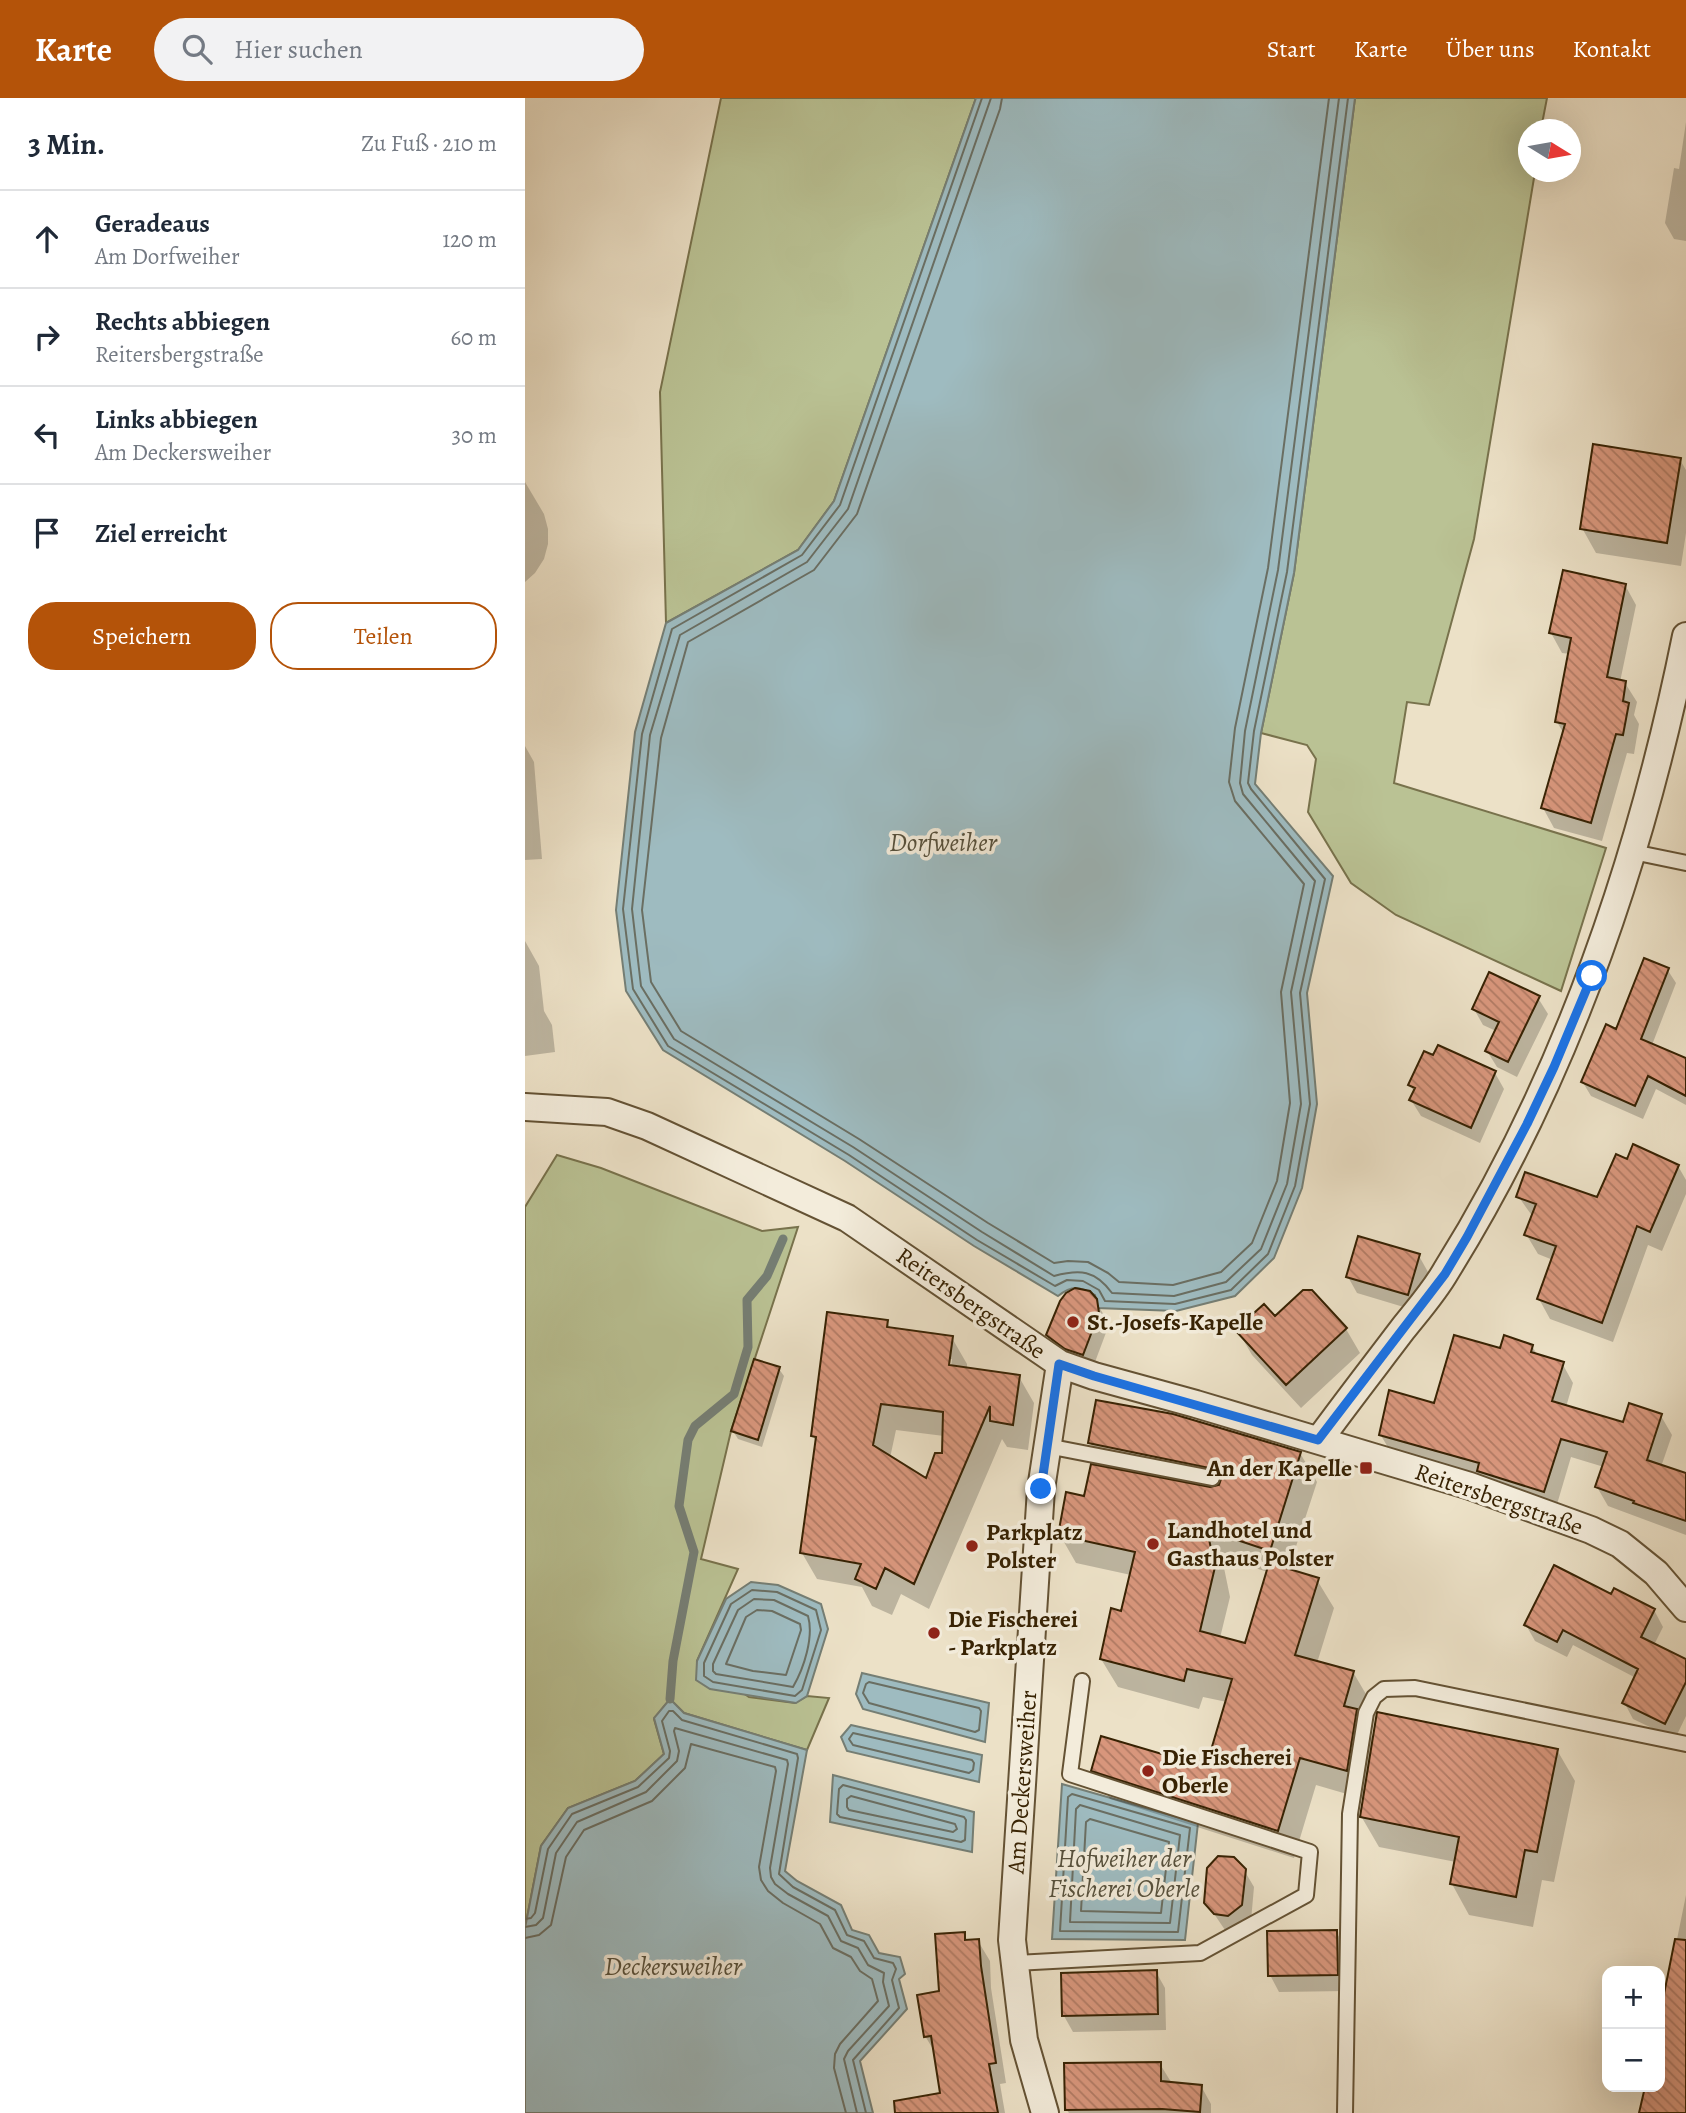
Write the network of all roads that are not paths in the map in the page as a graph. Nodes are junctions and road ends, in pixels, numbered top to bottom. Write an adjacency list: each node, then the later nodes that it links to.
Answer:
1 (1686, 636): 2 (street)
2 (1633, 852): 3 (lane); 6 (street)
3 (1686, 863)
4 (525, 1107): 5 (street, Reitersbergstraße)
5 (1059, 1364): 6 (street, Reitersbergstraße); 7 (street, Am Deckersweiher)
6 (1318, 1440): 9 (street, Reitersbergstraße)
7 (1048, 1446): 8 (lane); 12 (street, Am Deckersweiher)
8 (1212, 1478)
9 (1686, 1608)
10 (1081, 1681): 12 (lane)
11 (1686, 1744): 14 (lane)
12 (1015, 1963): 13 (street, Am Deckersweiher)
13 (1045, 2113)
14 (1345, 2113)

